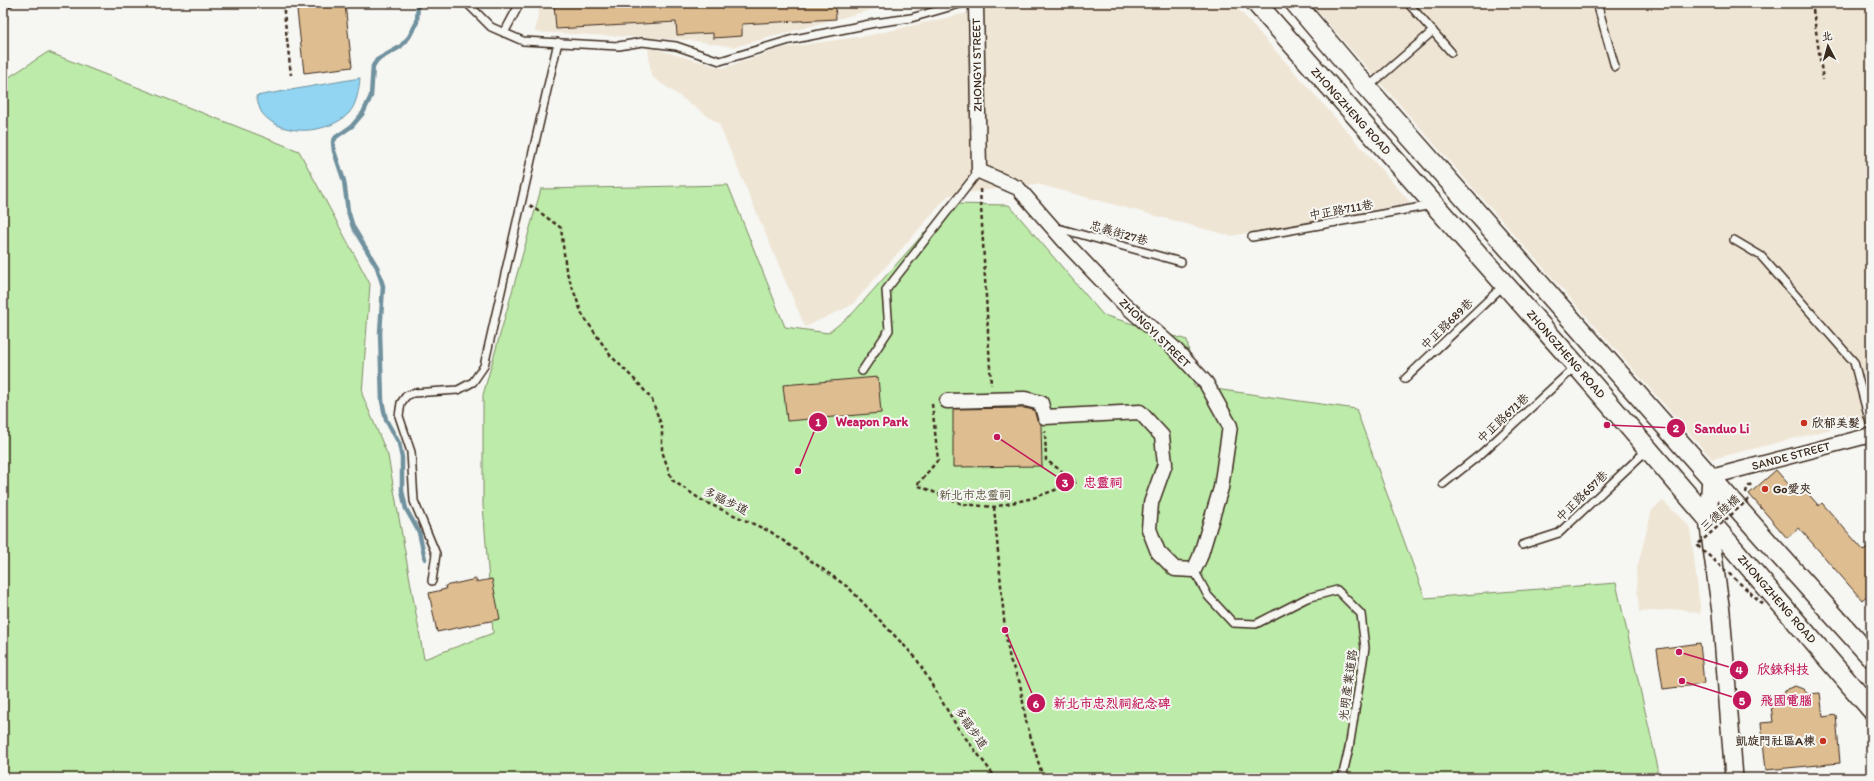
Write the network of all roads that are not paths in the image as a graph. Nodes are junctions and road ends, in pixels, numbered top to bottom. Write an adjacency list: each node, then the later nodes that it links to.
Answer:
1 (9, 3): 10 (lane)
2 (466, 3): 12 (lane)
3 (520, 3): 12 (lane)
4 (964, 3): 13 (lane)
5 (976, 3): 17 (street, ZHONGYI STREET)
6 (1256, 3): 18 (main road, ZHONGZHENG ROAD)
7 (1295, 3): 16 (main road)
8 (1408, 3): 11 (lane)
9 (1597, 3): 15 (lane)
10 (3, 4)
11 (1433, 31): 14 (lane); 16 (lane)
12 (504, 33): 13 (lane)
13 (558, 42): 36 (lane)
14 (1451, 52)
15 (1616, 67)
16 (1367, 88): 31 (main road)
17 (979, 171): 19 (street, ZHONGYI STREET); 25 (lane)
18 (1435, 205): 20 (lane, 中正路711巷); 23 (main road, ZHONGZHENG ROAD)
19 (1051, 226): 22 (lane, 忠義街27巷); 35 (street, ZHONGYI STREET)
20 (1252, 237)
21 (1734, 240): 28 (lane)
22 (1181, 262)
23 (1505, 284): 24 (main road, ZHONGZHENG ROAD); 26 (lane, 中正路689巷)
24 (1576, 366): 30 (main road, ZHONGZHENG ROAD); 32 (lane, 中正路671巷)
25 (862, 371)
26 (1405, 380)
27 (947, 401): 35 (street)
28 (1871, 427)
29 (1871, 434): 31 (street, SANDE STREET)
30 (1648, 448): 33 (main road, ZHONGZHENG ROAD); 34 (lane, 中正路657巷)
31 (1711, 477): 33 (street); 37 (main road)
32 (1443, 484)
33 (1708, 520): 38 (main road, ZHONGZHENG ROAD); 40 (street)
34 (1522, 545)
35 (1194, 570): 39 (lane, 光明產業道路)
36 (432, 581)
37 (1871, 657)
38 (1871, 709)
39 (1342, 778)
40 (1734, 778)

